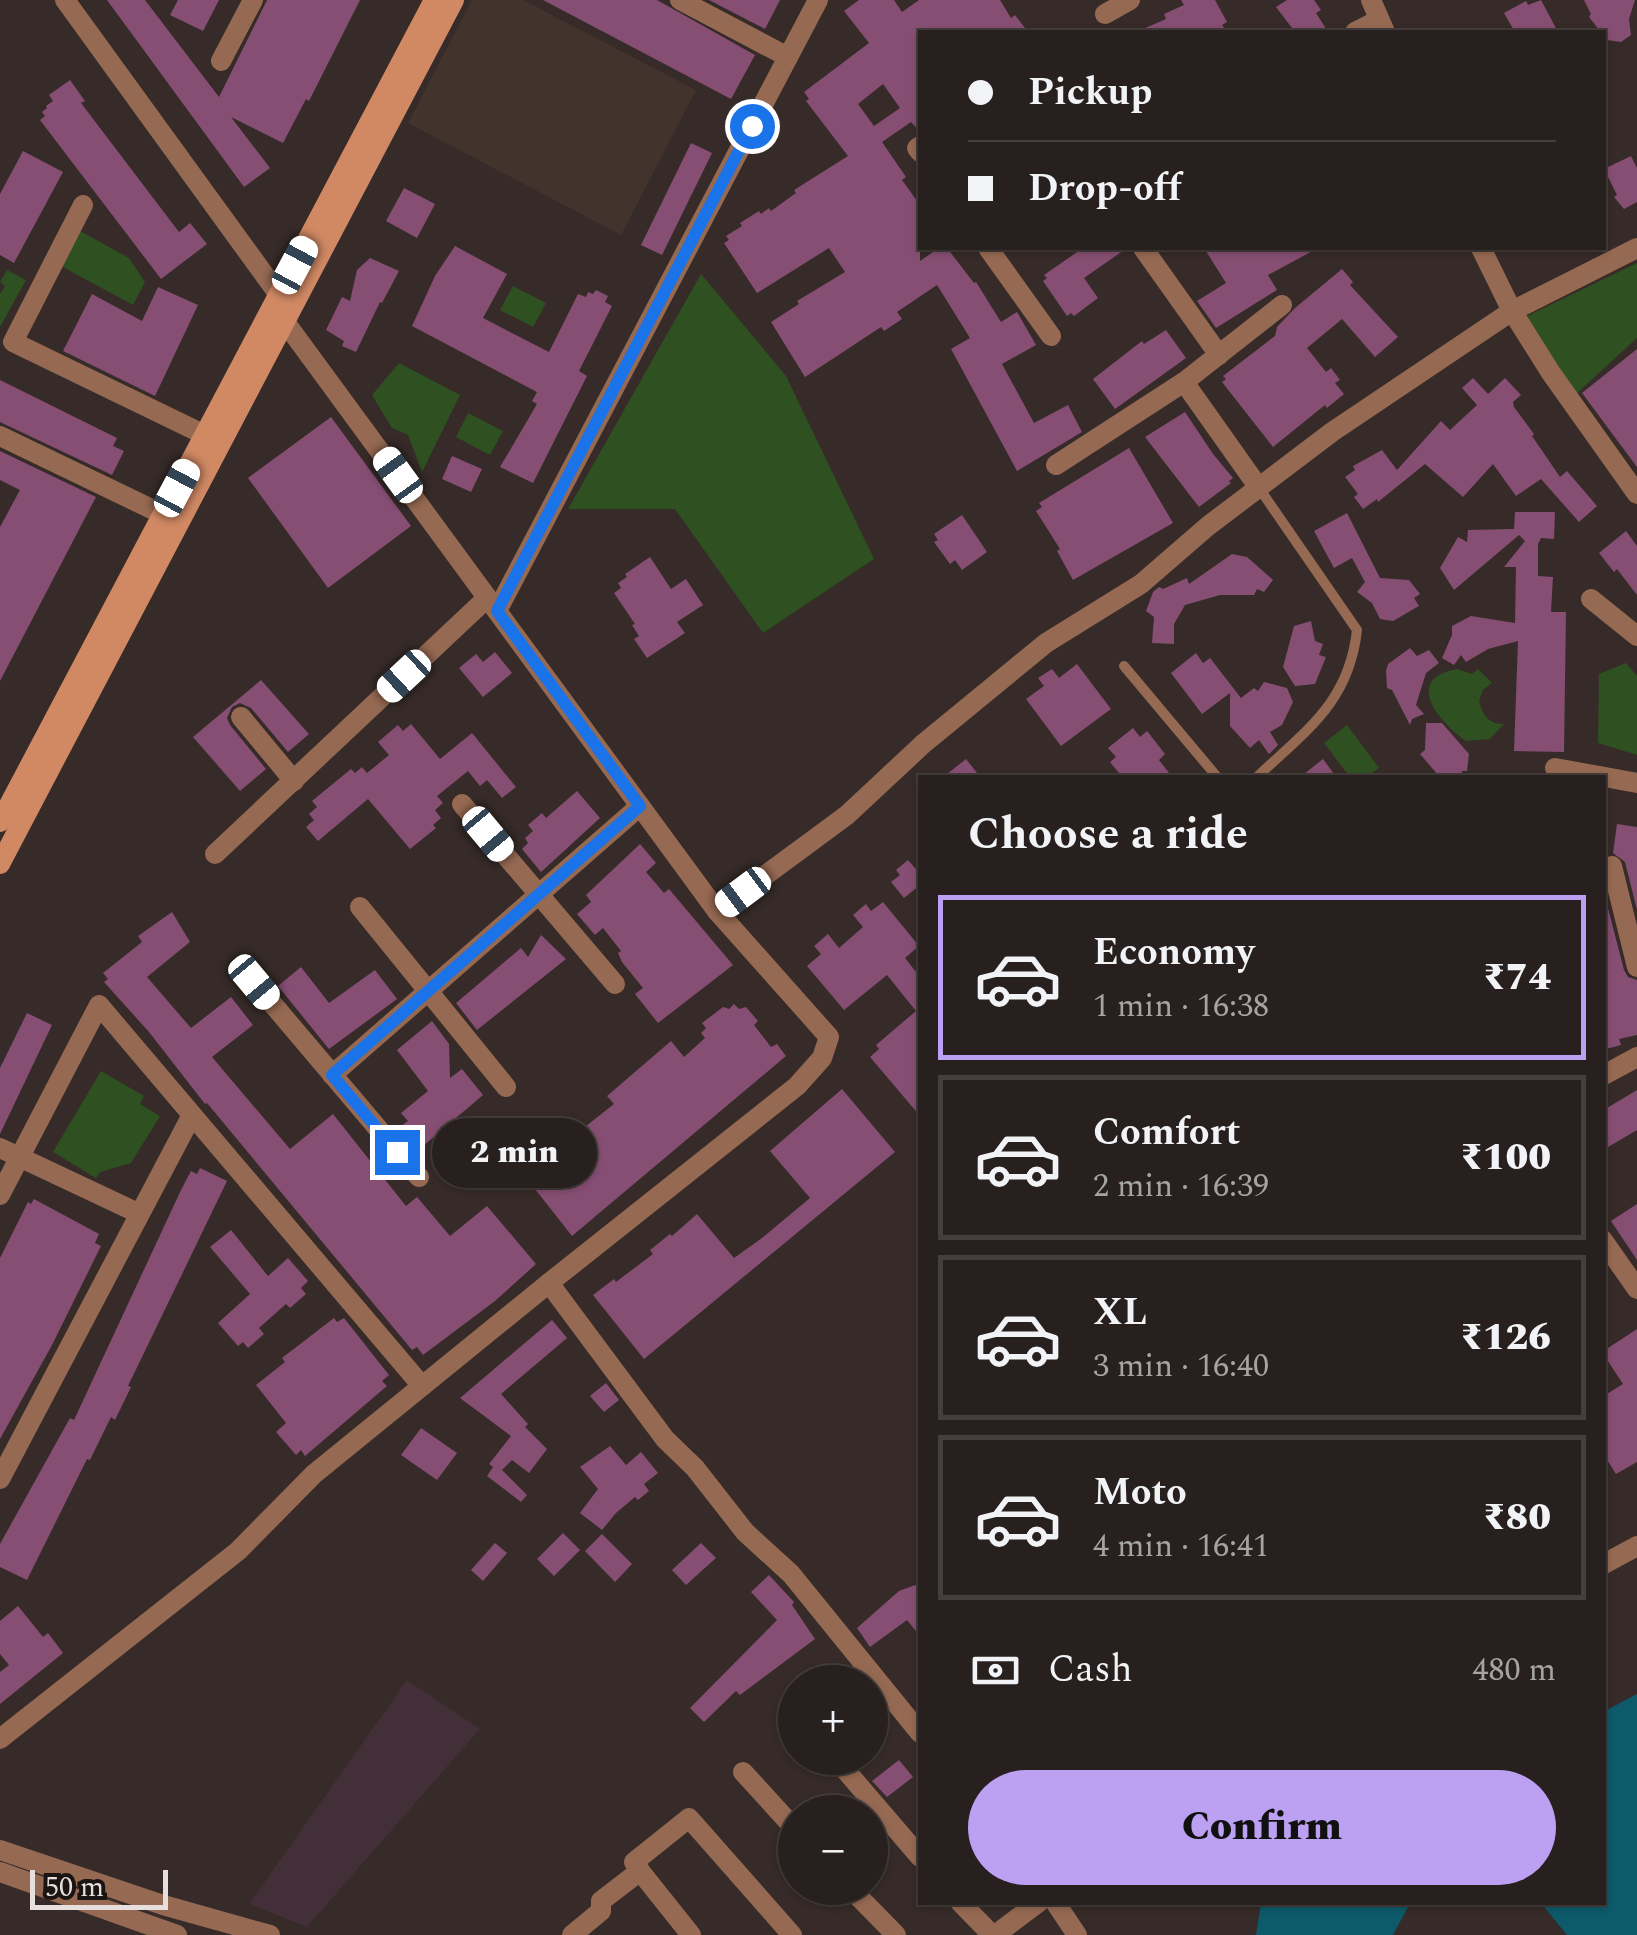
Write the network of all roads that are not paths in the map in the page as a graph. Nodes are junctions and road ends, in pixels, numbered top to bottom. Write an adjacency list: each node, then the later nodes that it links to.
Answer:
1 (65, 0): 17 (street)
2 (253, 0): 10 (street)
3 (434, 0): 17 (main road)
4 (454, 0): 17 (main road)
5 (680, 0): 9 (street)
6 (818, 0): 9 (street)
7 (1130, 0): 8 (street)
8 (1104, 14)
9 (788, 57): 29 (street)
10 (221, 61)
11 (83, 204): 22 (street)
12 (1637, 248): 18 (street)
13 (989, 250): 19 (street)
14 (1144, 250): 20 (street)
15 (1483, 250): 18 (street)
16 (1282, 305): 20 (street)
17 (285, 309): 22 (main road); 29 (street); 44 (main road)
18 (1512, 311): 25 (street); 26 (street)
19 (1051, 336)
20 (1219, 355): 21 (street)
21 (1184, 382): 24 (street); 25 (street)
22 (205, 435): 27 (main road)
23 (0, 436): 27 (street)
24 (1056, 465)
25 (1259, 488): 35 (lane); 48 (street)
26 (1637, 494)
27 (162, 514): 42 (main road)
28 (1591, 600): 30 (street)
29 (492, 604): 38 (street); 41 (street)
30 (1637, 636)
31 (1124, 666): 34 (lane)
32 (240, 717): 38 (street)
33 (1556, 768): 36 (street)
34 (1215, 775)
35 (1259, 775)
36 (1596, 775)
37 (1606, 777): 39 (street)
38 (294, 780): 43 (street)
39 (1637, 782)
40 (462, 804): 46 (street)
41 (640, 806): 46 (street); 48 (street)
42 (0, 822)
43 (216, 854)
44 (0, 864)
45 (1612, 866): 49 (street)
46 (538, 894): 51 (street); 52 (street)
47 (360, 907): 52 (street)
48 (717, 911): 63 (street)
49 (1637, 968)
50 (254, 982): 55 (street)
51 (614, 984)
52 (428, 991): 55 (street); 56 (street)
53 (1637, 1057): 54 (street)
54 (1606, 1074)
55 (332, 1075): 59 (street)
56 (506, 1086)
57 (192, 1115): 58 (street); 61 (street); 65 (street)
58 (10, 1153): 60 (street); 61 (street)
59 (419, 1177)
60 (0, 1195)
61 (138, 1214): 66 (street)
62 (1606, 1246): 64 (street)
63 (549, 1282): 65 (street); 69 (street)
64 (1637, 1290)
65 (422, 1386): 70 (street)
66 (0, 1479)
67 (1637, 1546): 68 (street)
68 (1606, 1563)
69 (918, 1731)
70 (0, 1739)
71 (743, 1772): 73 (street)
72 (850, 1775): 75 (street)
73 (778, 1810)
74 (0, 1850): 84 (street)
75 (918, 1855)
76 (640, 1871): 82 (street); 85 (street); 86 (street)
77 (0, 1872): 83 (street)
78 (867, 1905): 87 (street)
79 (963, 1905): 88 (street)
80 (1035, 1905): 88 (street)
81 (1056, 1905): 89 (street)
82 (580, 1932)
83 (177, 1935)
84 (270, 1935)
85 (691, 1935)
86 (792, 1935)
87 (896, 1935)
88 (994, 1935)
89 (1077, 1935)

